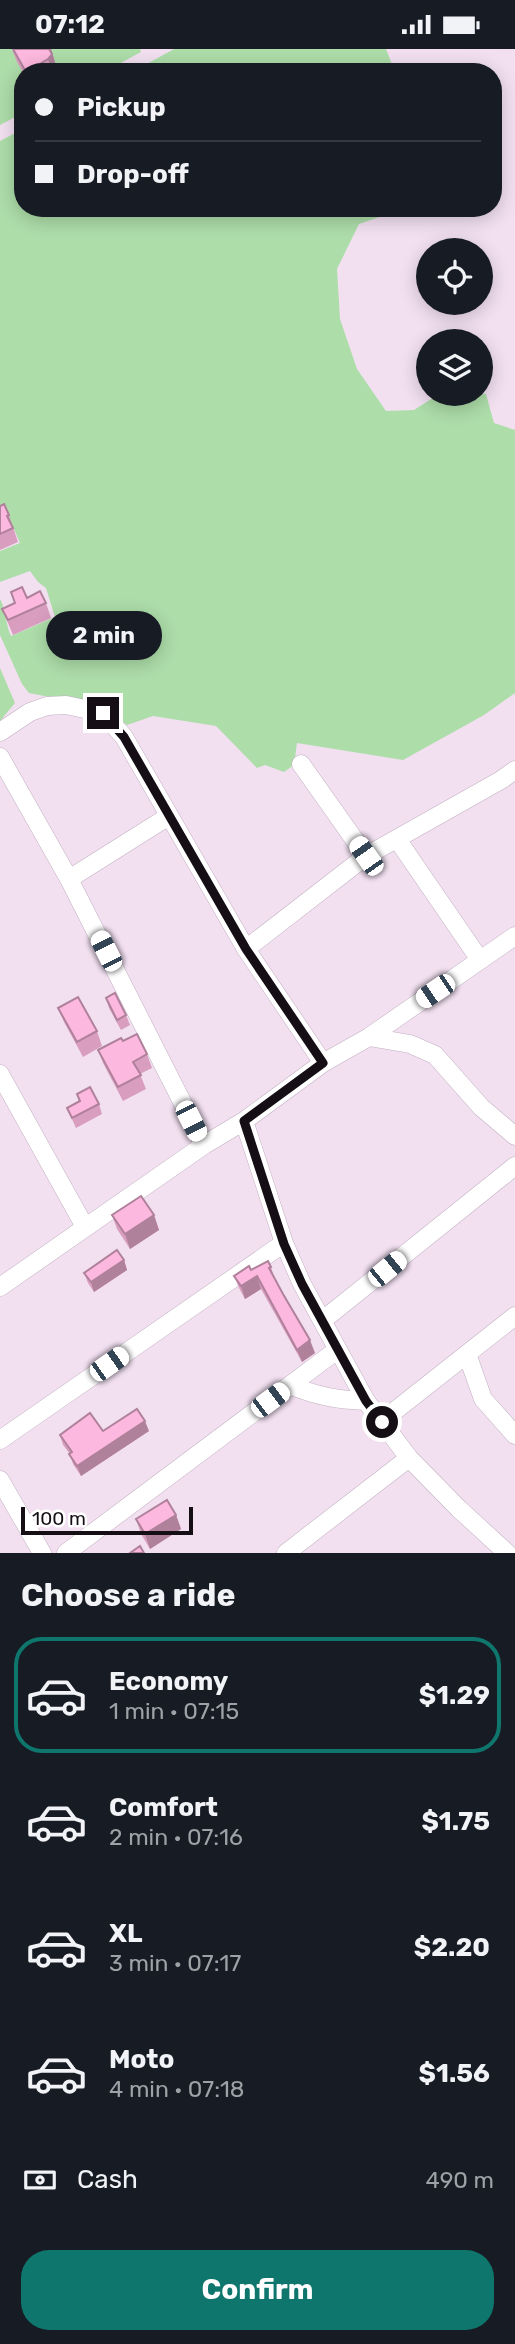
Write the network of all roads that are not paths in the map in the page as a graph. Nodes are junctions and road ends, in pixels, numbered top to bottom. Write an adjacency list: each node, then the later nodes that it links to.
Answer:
1 (0, 732): 5 (street)
2 (0, 757): 8 (street)
3 (301, 764): 7 (street)
4 (515, 770): 6 (street)
5 (169, 816): 8 (street); 10 (street)
6 (397, 839): 7 (street); 11 (street)
7 (366, 856): 10 (street)
8 (69, 879): 18 (street)
9 (515, 936): 11 (street)
10 (246, 949): 13 (street)
11 (480, 960): 12 (street)
12 (369, 1037): 13 (street); 17 (street)
13 (323, 1063): 16 (street)
14 (0, 1074): 15 (street)
15 (6, 1099): 20 (street)
16 (244, 1121): 18 (street); 21 (street)
17 (515, 1136)
18 (204, 1145): 20 (street)
19 (515, 1166): 24 (street)
20 (85, 1227): 22 (street)
21 (284, 1244): 24 (street); 31 (street)
22 (0, 1287)
23 (515, 1315): 26 (street)
24 (323, 1320): 25 (street)
25 (337, 1350): 27 (street); 28 (street)
26 (467, 1353): 29 (street); 30 (street)
27 (290, 1385): 28 (street); 35 (street)
28 (366, 1401): 29 (street)
29 (382, 1422): 32 (street)
30 (515, 1435)
31 (0, 1440)
32 (409, 1458): 36 (street); 37 (street)
33 (0, 1480): 34 (street)
34 (42, 1553)
35 (66, 1553)
36 (286, 1553)
37 (507, 1553)

